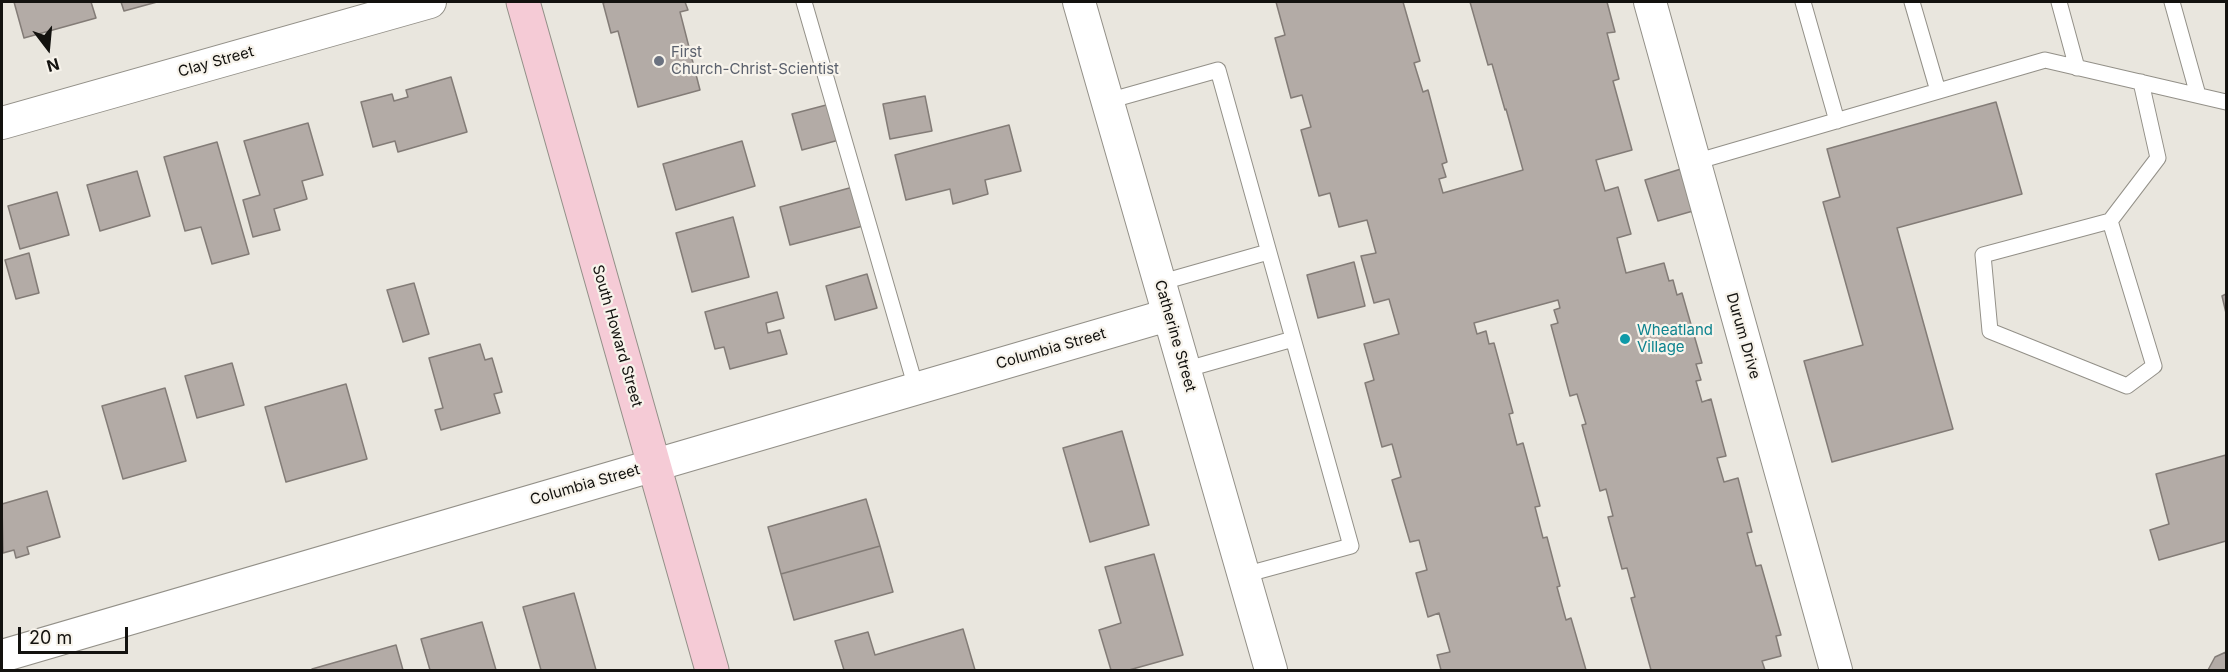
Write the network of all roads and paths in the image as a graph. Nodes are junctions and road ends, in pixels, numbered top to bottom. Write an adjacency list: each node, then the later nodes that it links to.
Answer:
1 (430, 2): 17 (street, Clay Street)
2 (523, 2): 26 (main road, South Howard Street)
3 (804, 2): 25 (lane)
4 (1079, 2): 14 (street, Catherine Street)
5 (1650, 2): 18 (street, Durum Drive)
6 (1803, 2): 16 (lane)
7 (1912, 2): 12 (lane)
8 (2059, 2): 10 (lane)
9 (2172, 2): 13 (lane)
10 (2078, 68): 11 (lane); 12 (lane)
11 (2141, 82): 13 (lane); 19 (lane)
12 (1938, 91): 16 (lane)
13 (2198, 95): 15 (lane)
14 (1108, 101): 20 (lane); 21 (street, Catherine Street)
15 (2226, 102)
16 (1837, 121): 18 (lane)
17 (2, 123)
18 (1695, 162): 31 (street, Durum Drive)
19 (2110, 221): 19 (lane)
20 (1269, 252): 21 (lane); 23 (lane)
21 (1159, 283): 22 (street, Catherine Street)
22 (1168, 315): 24 (street, Catherine Street); 25 (street, Columbia Street)
23 (1293, 339): 24 (lane); 27 (lane)
24 (1184, 370): 27 (street, Catherine Street)
25 (915, 388): 26 (street, Columbia Street)
26 (654, 465): 28 (street, Columbia Street); 29 (main road, South Howard Street)
27 (1244, 575): 30 (street, Catherine Street)
28 (2, 656)
29 (712, 670)
30 (1271, 670)
31 (1836, 670)

